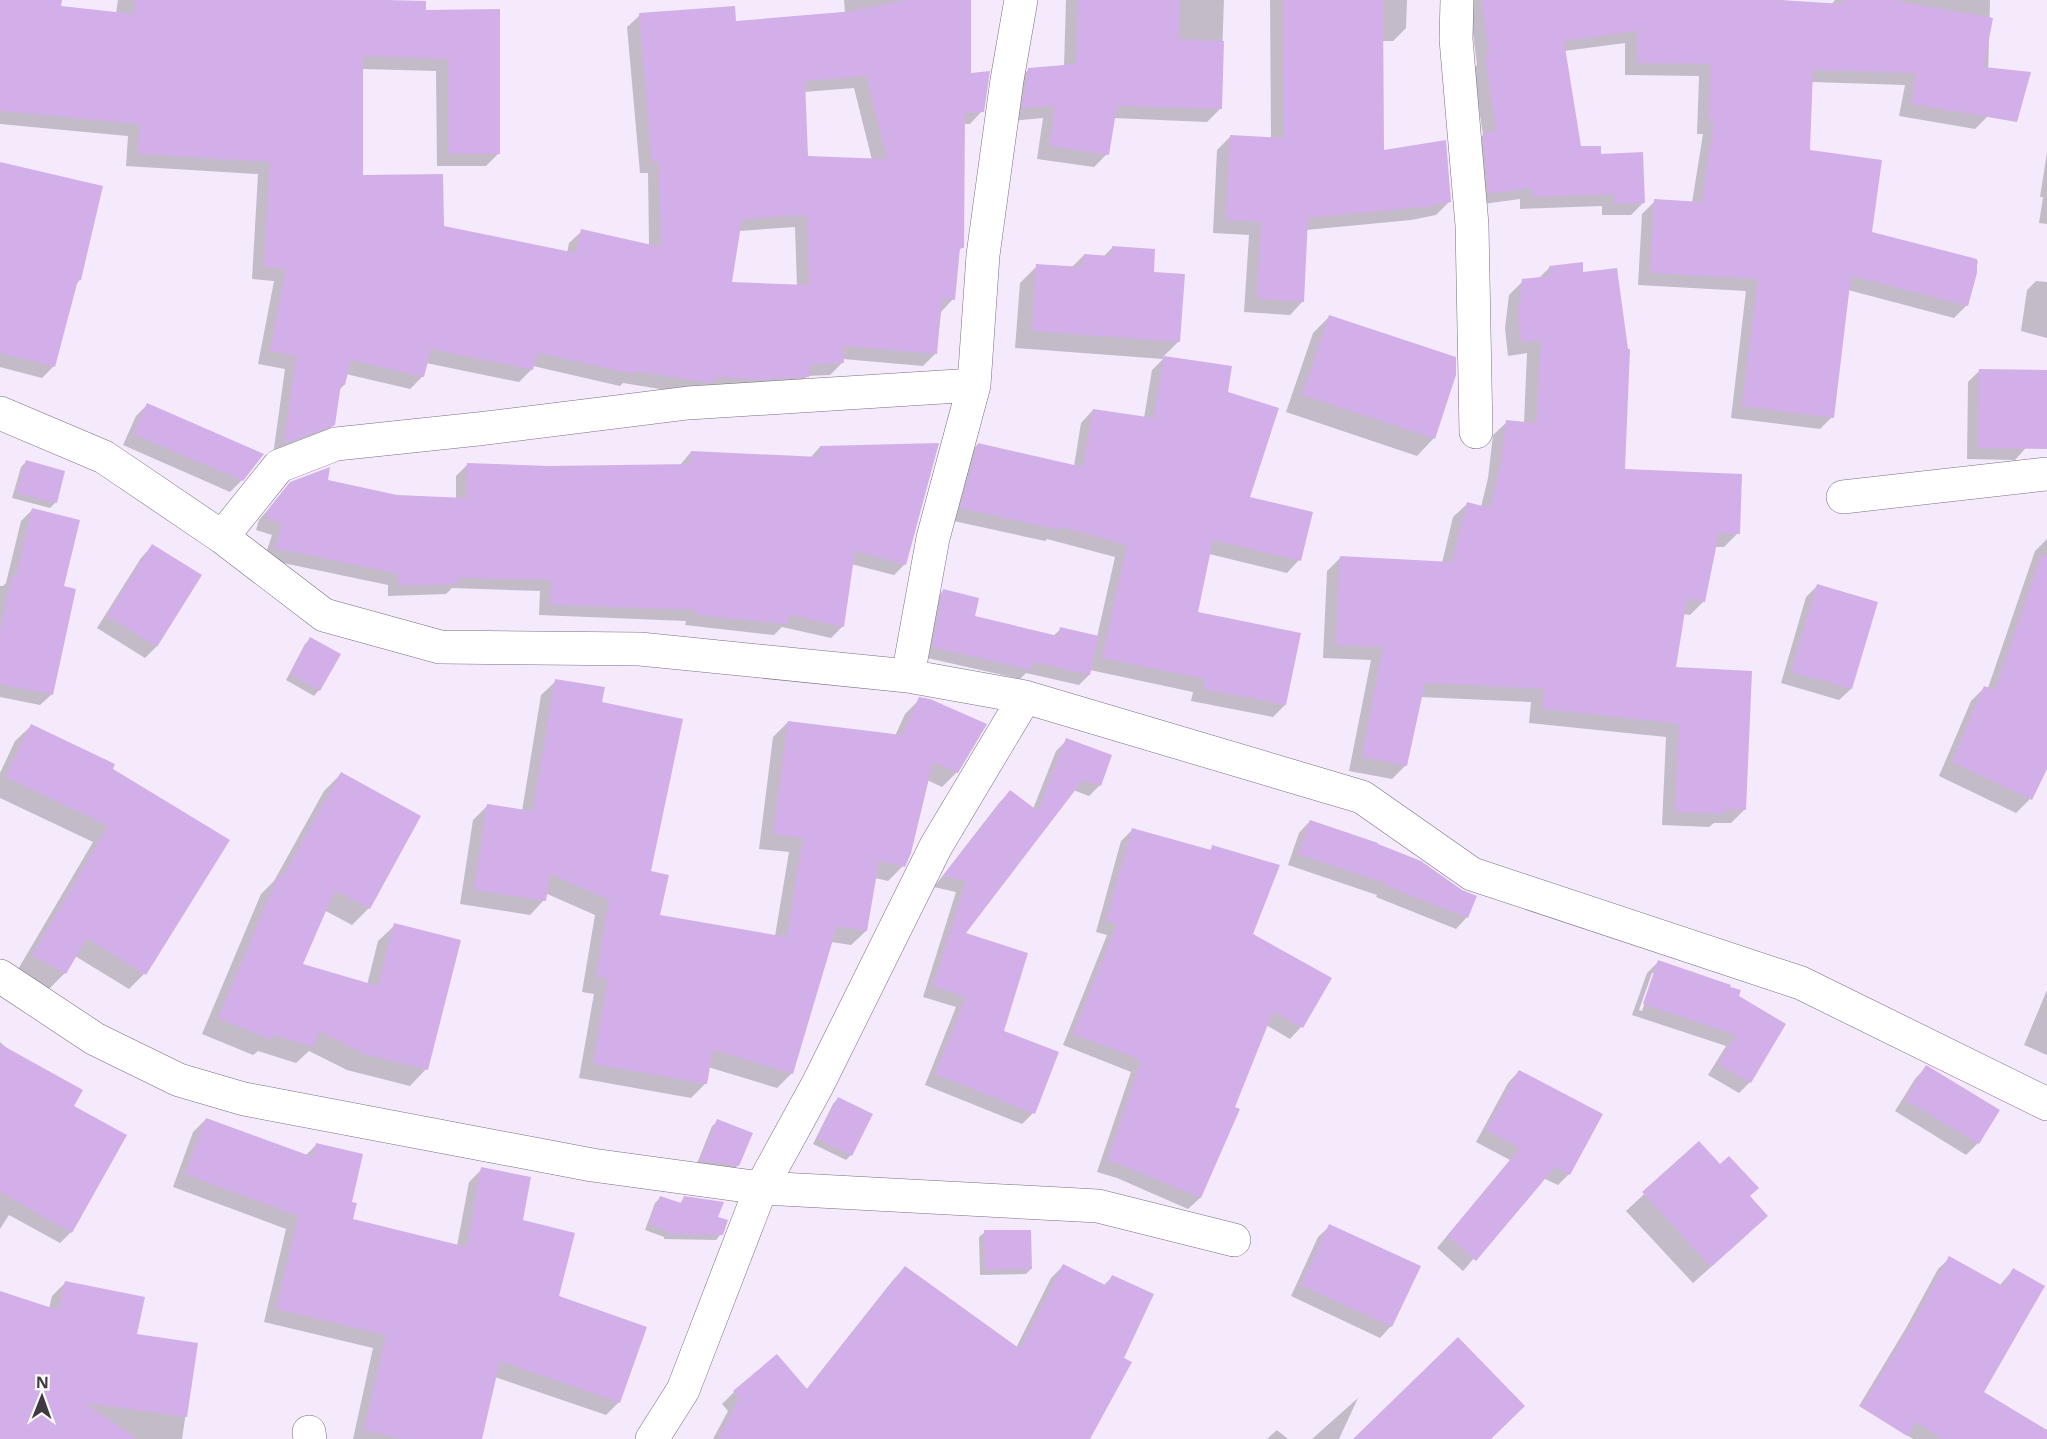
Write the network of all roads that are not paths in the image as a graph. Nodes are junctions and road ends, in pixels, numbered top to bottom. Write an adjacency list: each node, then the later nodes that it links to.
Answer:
1 (1021, 0): 3 (street)
2 (1457, 0): 5 (street)
3 (974, 386): 8 (street); 9 (street)
4 (0, 413): 8 (street)
5 (1476, 432)
6 (2047, 474): 7 (street)
7 (1843, 497)
8 (222, 537): 9 (street)
9 (908, 676): 10 (street)
10 (1025, 697): 12 (street); 13 (street)
11 (0, 976): 13 (street)
12 (2047, 1104)
13 (761, 1188): 14 (street); 15 (street)
14 (1234, 1240)
15 (652, 1439)

